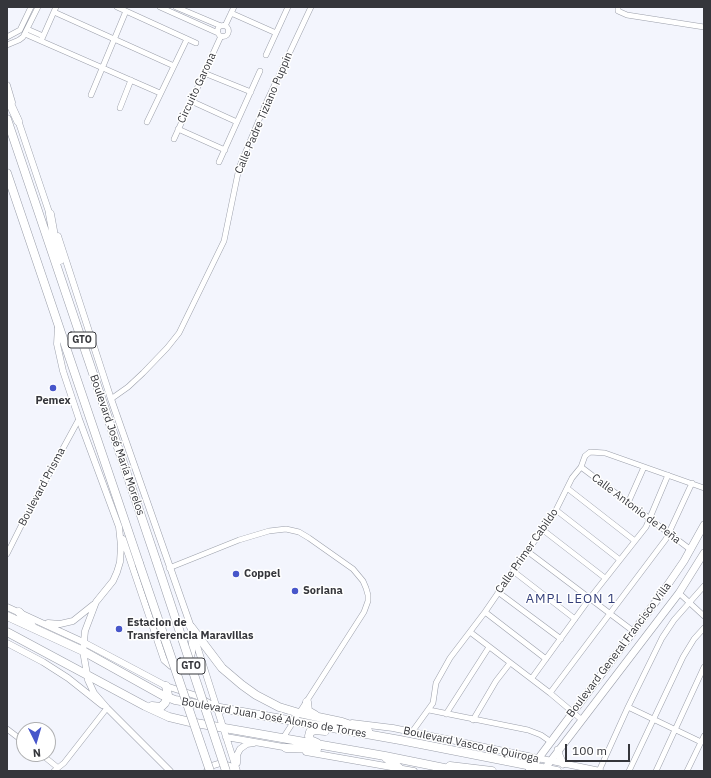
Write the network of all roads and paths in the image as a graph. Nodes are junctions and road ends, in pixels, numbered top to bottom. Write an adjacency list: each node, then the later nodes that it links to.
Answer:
1 (31, 7): 20 (street)
2 (38, 7): 17 (street)
3 (117, 7): 11 (street)
4 (160, 7): 14 (street)
5 (176, 7): 13 (street)
6 (234, 7): 12 (street)
7 (288, 7): 18 (street)
8 (311, 7): 51 (street, Calle Padre Tiziano Puppin)
9 (618, 7): 16 (street)
10 (55, 10): 21 (street); 22 (street)
11 (126, 11): 22 (street); 23 (street)
12 (231, 13): 15 (street); 18 (street)
13 (204, 20): 14 (street); 15 (street)
14 (201, 26): 19 (street)
15 (223, 26): 19 (street); 19 (street)
16 (704, 27)
17 (26, 31): 21 (street); 25 (street)
18 (276, 33): 26 (street)
19 (219, 35): 30 (street, Circuito Garona)
20 (7, 37)
21 (42, 38): 28 (street)
22 (114, 39): 27 (street); 28 (street)
23 (187, 39): 24 (street); 27 (street)
24 (196, 43)
25 (7, 45)
26 (266, 56)
27 (174, 66): 34 (street)
28 (102, 67): 31 (street); 35 (street)
29 (260, 71): 33 (street)
30 (204, 73): 33 (street); 37 (street, Circuito Garona)
31 (131, 80): 34 (street); 38 (street)
32 (7, 85): 40 (street)
33 (250, 92): 42 (street)
34 (160, 94): 41 (street)
35 (91, 95)
36 (7, 97): 40 (main road)
37 (191, 101): 42 (street); 43 (street, Circuito Garona)
38 (120, 108)
39 (7, 120): 49 (main road, Boulevard José María Morelos / GTO)
40 (18, 121): 48 (street)
41 (147, 122)
42 (237, 122): 45 (street)
43 (178, 129): 44 (street, Circuito Garona); 45 (street)
44 (174, 139)
45 (225, 150): 46 (street)
46 (219, 162)
47 (7, 172): 50 (main road, Boulevard José María Morelos / GTO)
48 (50, 214): 49 (main road); 51 (street)
49 (72, 311): 155 (main road, Boulevard José María Morelos / GTO, bridge)
50 (58, 324): 52 (street); 154 (main road, Boulevard José María Morelos / GTO, bridge)
51 (111, 399): 72 (street)
52 (79, 419): 63 (street); 70 (street, Boulevard Prisma)
53 (644, 467): 54 (street, Calle Primer Cabildo); 55 (street); 59 (street)
54 (581, 468): 57 (street, Calle Primer Cabildo); 59 (street, Calle Antonio de Peña)
55 (668, 475): 56 (street); 61 (street)
56 (692, 483): 58 (street); 65 (street)
57 (567, 488): 60 (street, Calle Primer Cabildo); 66 (street)
58 (704, 488)
59 (628, 503): 61 (street, Calle Antonio de Peña)
60 (556, 510): 64 (street, Calle Primer Cabildo); 71 (street)
61 (650, 520): 65 (street, Calle Antonio de Peña); 66 (street)
62 (704, 525): 67 (main road, Boulevard General Francisco Villa)
63 (119, 527): 79 (street); 89 (street)
64 (543, 530): 68 (street, Calle Primer Cabildo); 74 (street)
65 (669, 534): 67 (street, Calle Antonio de Peña); 84 (street)
66 (635, 541): 71 (street)
67 (691, 550): 92 (main road, Boulevard General Francisco Villa)
68 (527, 551): 73 (street, Calle Primer Cabildo); 78 (street)
69 (704, 553): 77 (main road, Boulevard General Francisco Villa)
70 (7, 554)
71 (620, 560): 74 (street)
72 (169, 568): 89 (street); 110 (street)
73 (513, 571): 76 (street, Calle Primer Cabildo); 87 (street)
74 (605, 578): 78 (street)
75 (704, 586): 80 (street)
76 (498, 592): 83 (street, Calle Primer Cabildo); 95 (street)
77 (679, 593): 80 (street); 121 (main road, Boulevard General Francisco Villa)
78 (590, 598): 84 (street); 87 (street)
79 (96, 602): 88 (street); 96 (street)
80 (689, 603): 86 (street); 112 (street)
81 (7, 607): 82 (street)
82 (19, 612): 88 (street); 91 (main road)
83 (485, 612): 94 (street, Calle Primer Cabildo); 100 (street)
84 (610, 614): 92 (street); 108 (street)
85 (7, 616): 91 (main road, Boulevard Juan José Alonso de Torres)
86 (704, 616)
87 (574, 620): 95 (street)
88 (43, 623): 96 (street)
89 (191, 628): 111 (street); 116 (main road)
90 (704, 628): 119 (street)
91 (35, 630): 99 (main road, Boulevard Juan José Alonso de Torres)
92 (633, 631): 104 (main road, Boulevard General Francisco Villa)
93 (7, 632): 103 (main road, Boulevard Juan José Alonso de Torres)
94 (470, 632): 98 (street); 114 (street, Calle Primer Cabildo)
95 (561, 639): 100 (street)
96 (83, 642): 99 (street); 106 (street)
97 (7, 643): 113 (street)
98 (489, 647): 101 (street); 117 (street)
99 (83, 651): 103 (street); 109 (main road, Boulevard Juan José Alonso de Torres)
100 (546, 658): 105 (street)
101 (510, 663): 105 (street); 120 (street)
102 (704, 667): 126 (street)
103 (86, 673): 107 (main road, Boulevard Juan José Alonso de Torres); 113 (street)
104 (602, 673): 115 (main road, Boulevard General Francisco Villa); 121 (main road)
105 (532, 678): 108 (street)
106 (166, 686): 109 (main road); 111 (street)
107 (113, 688): 109 (main road); 124 (main road, Boulevard Juan José Alonso de Torres)
108 (550, 693): 115 (street)
109 (168, 698): 111 (main road, Boulevard Juan José Alonso de Torres)
110 (307, 702): 116 (street); 118 (main road)
111 (216, 707): 122 (main road, Boulevard Juan José Alonso de Torres); 124 (street)
112 (628, 707): 119 (street); 161 (street)
113 (107, 708): 147 (street); 152 (street)
114 (428, 710): 117 (street); 127 (street, Calle Primer Cabildo)
115 (573, 711): 121 (street); 134 (main road, Boulevard General Francisco Villa); 140 (main road)
116 (300, 713): 118 (main road); 122 (street)
117 (446, 714): 120 (street)
118 (317, 717): 123 (main road)
119 (653, 719): 126 (street); 162 (street)
120 (473, 720): 134 (street)
121 (582, 720): 140 (main road, Boulevard General Francisco Villa)
122 (294, 721): 128 (main road, Boulevard Juan José Alonso de Torres); 133 (street)
123 (342, 722): 127 (street, Boulevard Vasco de Quiroga); 132 (main road)
124 (222, 728): 131 (street); 133 (main road, Boulevard Juan José Alonso de Torres)
125 (7, 729): 129 (street)
126 (675, 729): 135 (street); 163 (street)
127 (412, 732): 142 (street, Boulevard Vasco de Quiroga)
128 (365, 735): 132 (main road, Boulevard Juan José Alonso de Torres); 137 (main road)
129 (16, 736)
130 (704, 736): 135 (street)
131 (226, 737): 136 (street); 156 (street)
132 (380, 737): 143 (main road, Boulevard Juan José Alonso de Torres)
133 (283, 738): 137 (main road, Boulevard Juan José Alonso de Torres)
134 (551, 742): 142 (main road, Boulevard General Francisco Villa)
135 (701, 742): 164 (street)
136 (260, 743): 138 (street); 156 (street)
137 (322, 746): 139 (main road, Boulevard Juan José Alonso de Torres)
138 (286, 748): 139 (main road); 150 (street)
139 (342, 749): 141 (main road, Boulevard Juan José Alonso de Torres)
140 (559, 749): 144 (main road, Boulevard General Francisco Villa); 145 (main road)
141 (385, 756): 146 (main road, Boulevard Juan José Alonso de Torres); 150 (main road)
142 (538, 759): 144 (street, Boulevard Vasco de Quiroga); 149 (main road, Boulevard General Francisco Villa)
143 (501, 761): 148 (main road); 149 (main road, Boulevard Juan José Alonso de Torres)
144 (550, 761): 145 (street, Boulevard Vasco de Quiroga); 151 (main road, Boulevard General Francisco Villa)
145 (563, 764): 161 (street, Boulevard Vasco de Quiroga)
146 (442, 768): 158 (main road, Boulevard Juan José Alonso de Torres); 159 (main road)
147 (56, 769)
148 (506, 769)
149 (531, 769): 151 (main road, Boulevard Juan José Alonso de Torres)
150 (398, 770): 157 (street)
151 (544, 770): 160 (main road, Boulevard Juan José Alonso de Torres)
152 (170, 771)
153 (207, 771): 156 (street)
154 (210, 771)
155 (226, 771)
156 (237, 771)
157 (414, 771)
158 (459, 771)
159 (492, 771)
160 (557, 771)
161 (599, 771)
162 (630, 771)
163 (656, 771)
164 (687, 771)

